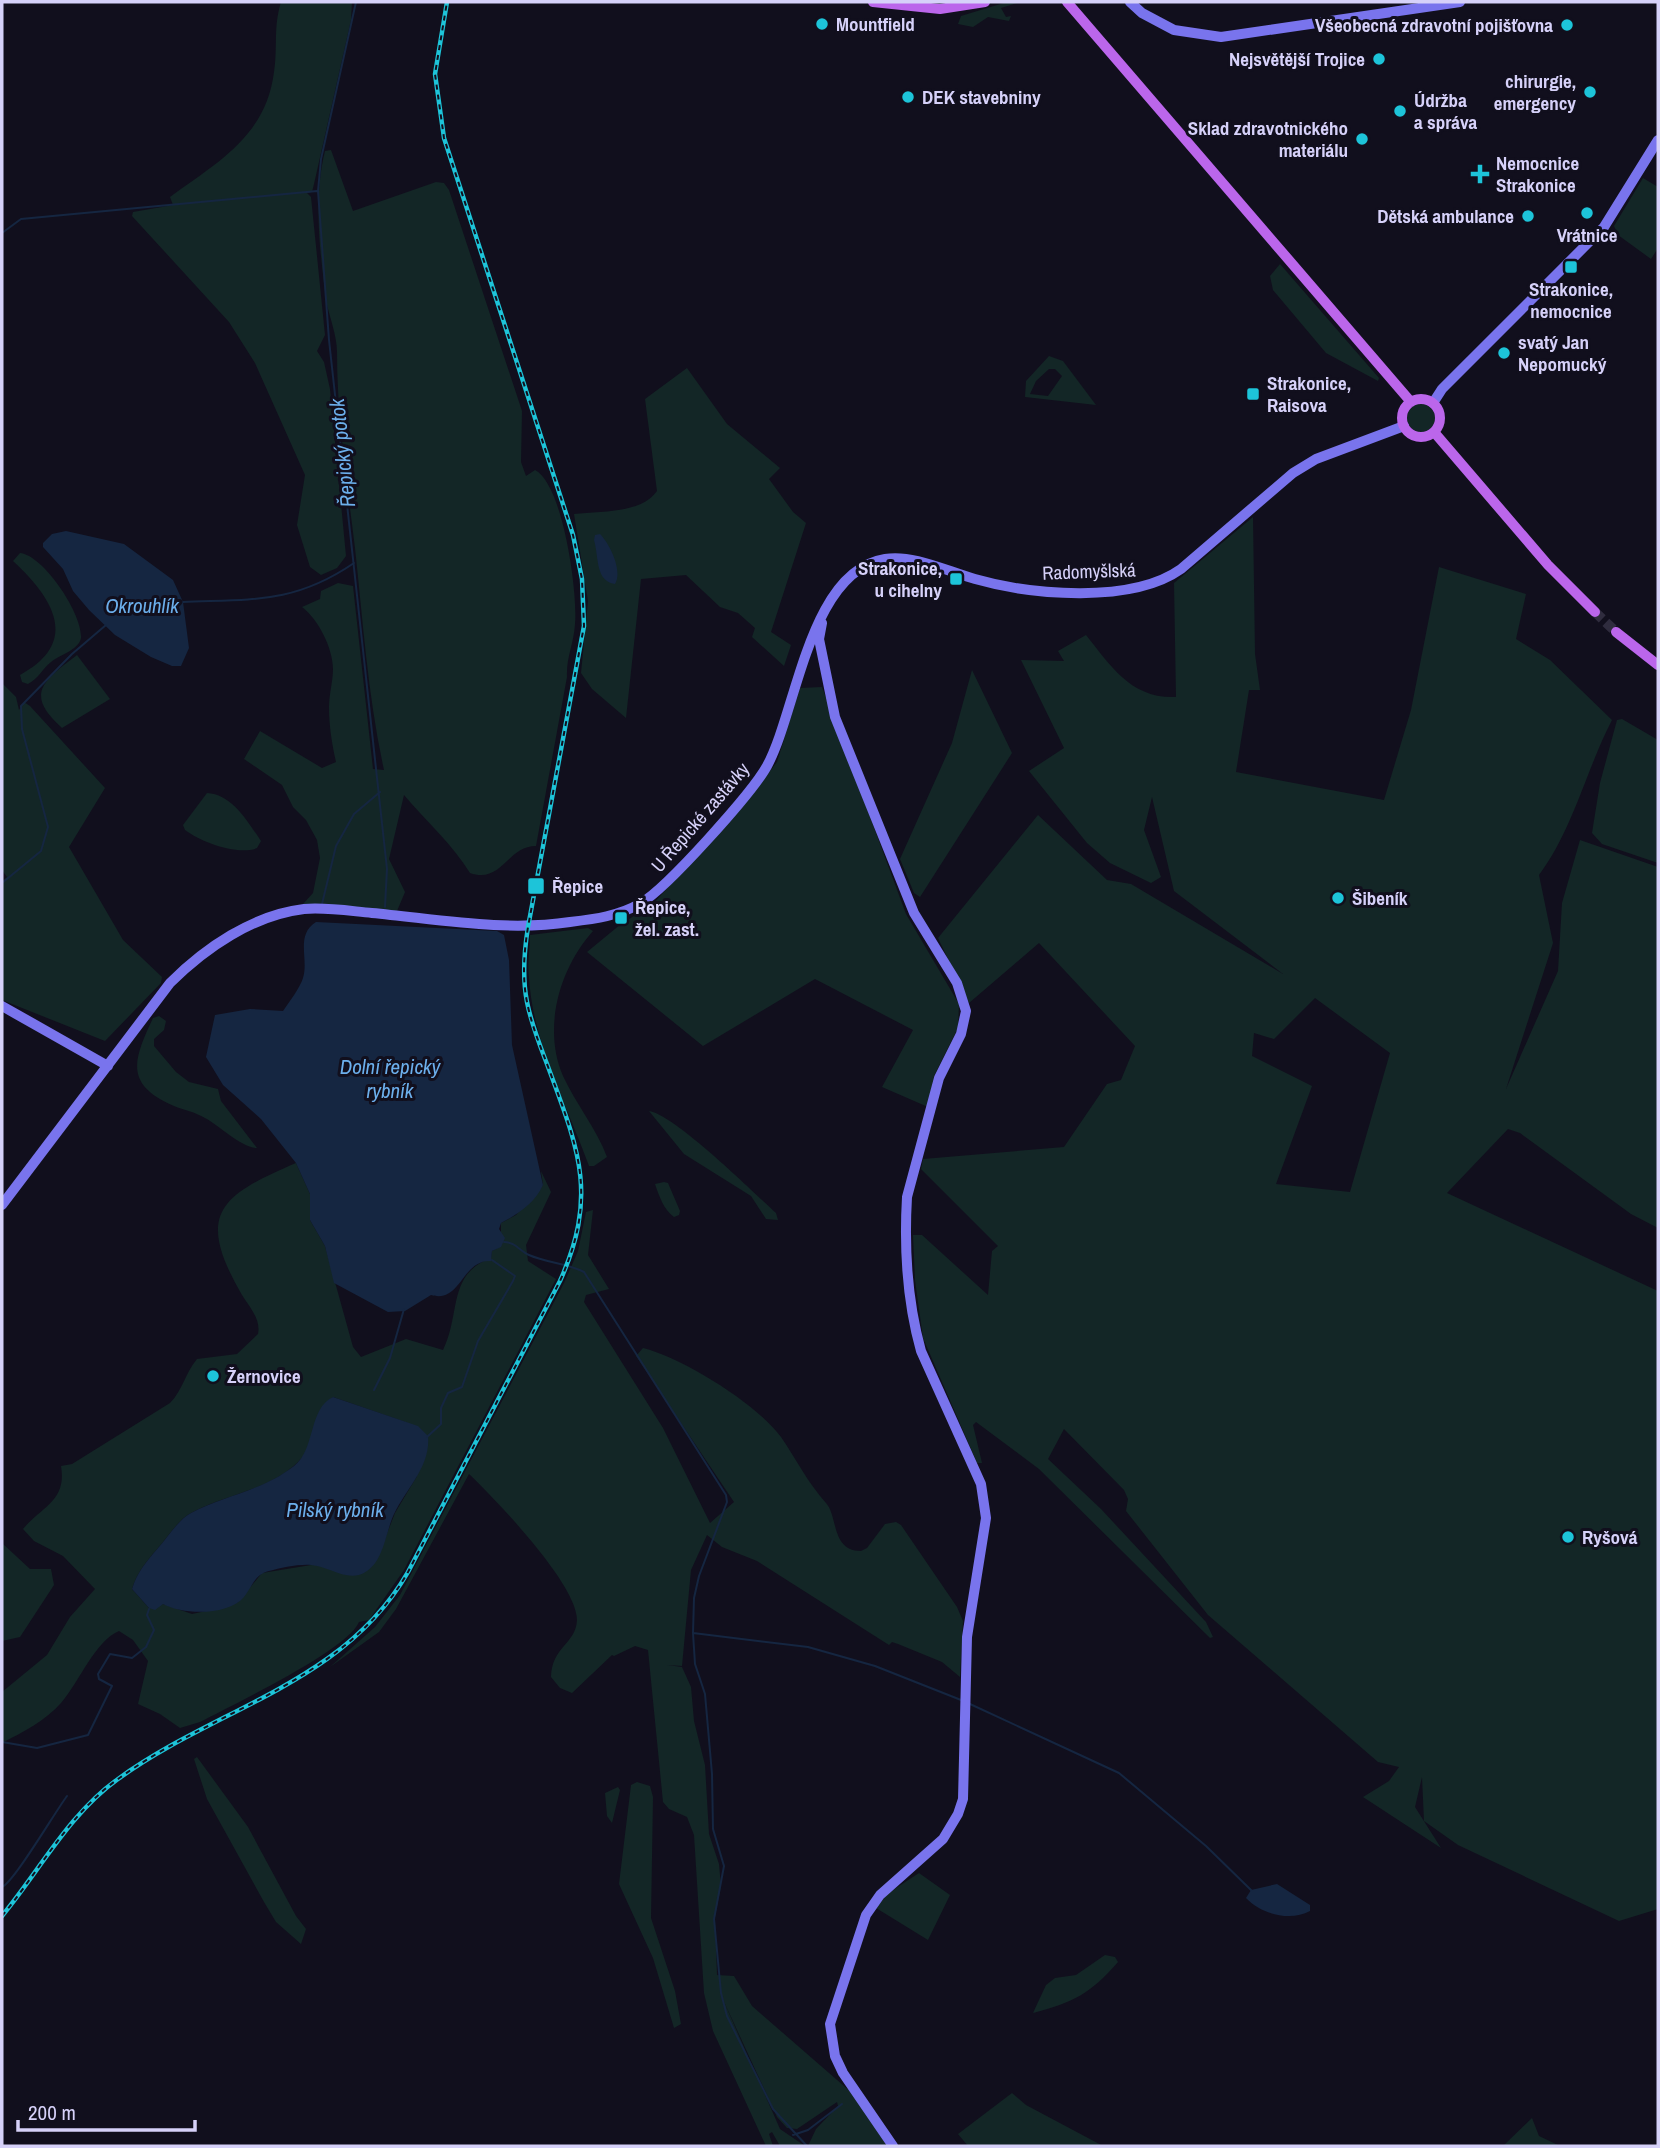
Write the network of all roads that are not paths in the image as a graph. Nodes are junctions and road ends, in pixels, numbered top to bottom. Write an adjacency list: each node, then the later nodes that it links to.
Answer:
1 (873, 2): 2 (main road)
2 (985, 2)
3 (1069, 2): 7 (main road)
4 (1130, 2): 5 (street)
5 (1460, 2)
6 (1658, 140): 8 (street)
7 (1411, 402): 8 (main road); 9 (main road)
8 (1433, 403): 10 (main road)
9 (1404, 426): 10 (main road); 11 (street, Radomyšlská)
10 (1434, 432): 12 (main road)
11 (823, 612): 14 (street, Radomyšlská); 19 (street)
12 (1595, 612)
13 (1616, 632): 15 (main road)
14 (810, 640): 17 (street, U Řepické zastávky)
15 (1658, 665)
16 (2, 1006): 17 (street)
17 (108, 1066): 18 (street, U Řepické zastávky)
18 (2, 1205)
19 (893, 2146)

